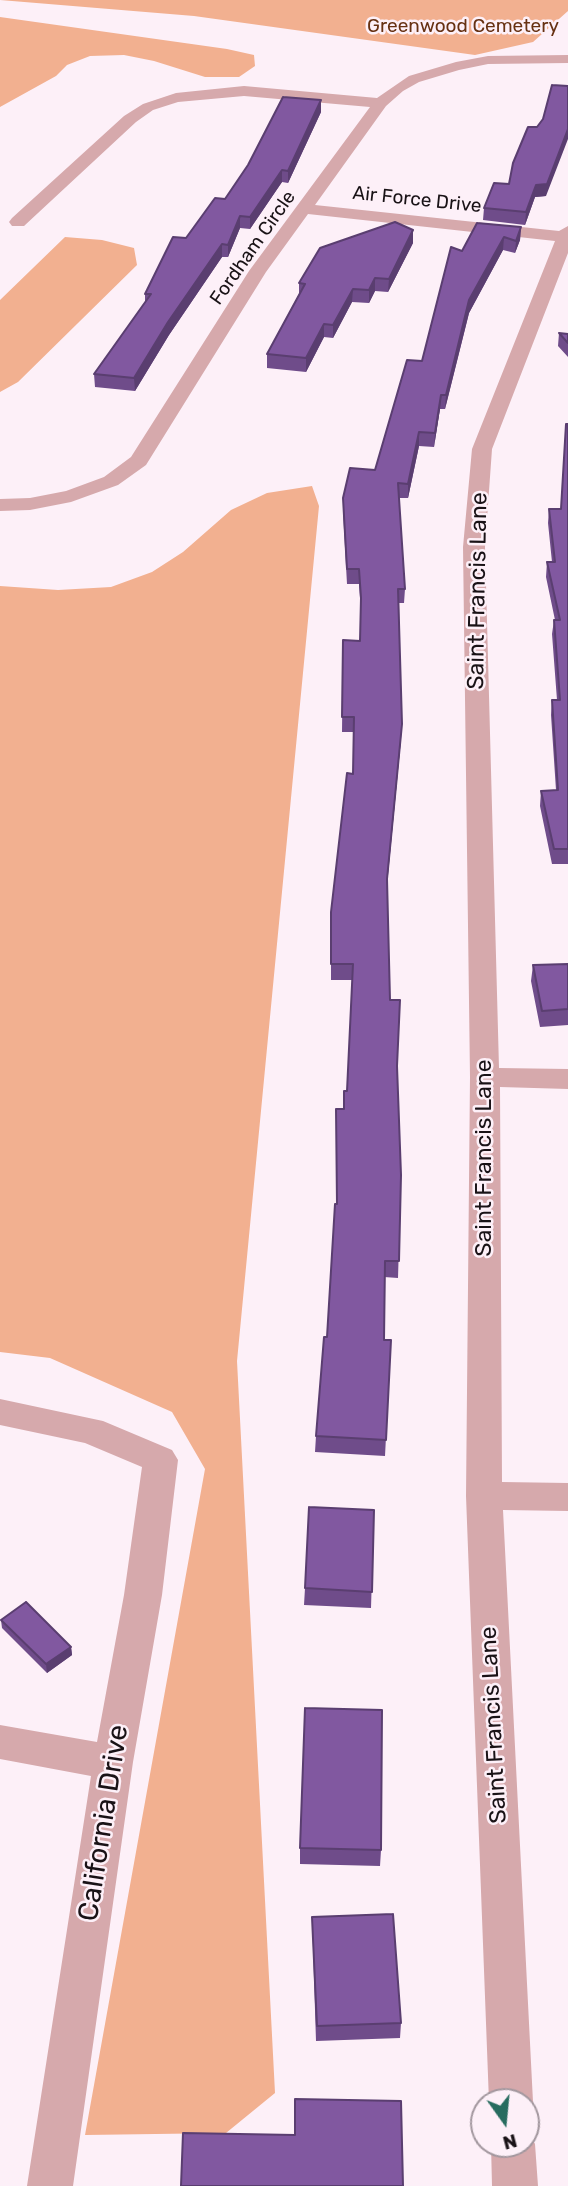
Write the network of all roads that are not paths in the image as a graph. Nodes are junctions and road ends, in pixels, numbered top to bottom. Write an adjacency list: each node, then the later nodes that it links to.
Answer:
1 (568, 59): 2 (street, Fordham Circle)
2 (381, 103): 3 (street, Fordham Circle); 4 (street)
3 (306, 209): 5 (street, Air Force Drive); 6 (street, Fordham Circle)
4 (18, 222)
5 (566, 234): 7 (street, Saint Francis Lane)
6 (0, 505)
7 (485, 1077): 8 (street); 10 (street, Saint Francis Lane)
8 (568, 1079)
9 (0, 1412): 13 (street, California Drive)
10 (484, 1496): 11 (street); 14 (street, Saint Francis Lane)
11 (568, 1497)
12 (0, 1742): 13 (street)
13 (113, 1762): 16 (street, California Drive)
14 (510, 2088)
15 (514, 2158): 17 (street)
16 (50, 2186)
17 (515, 2186)

